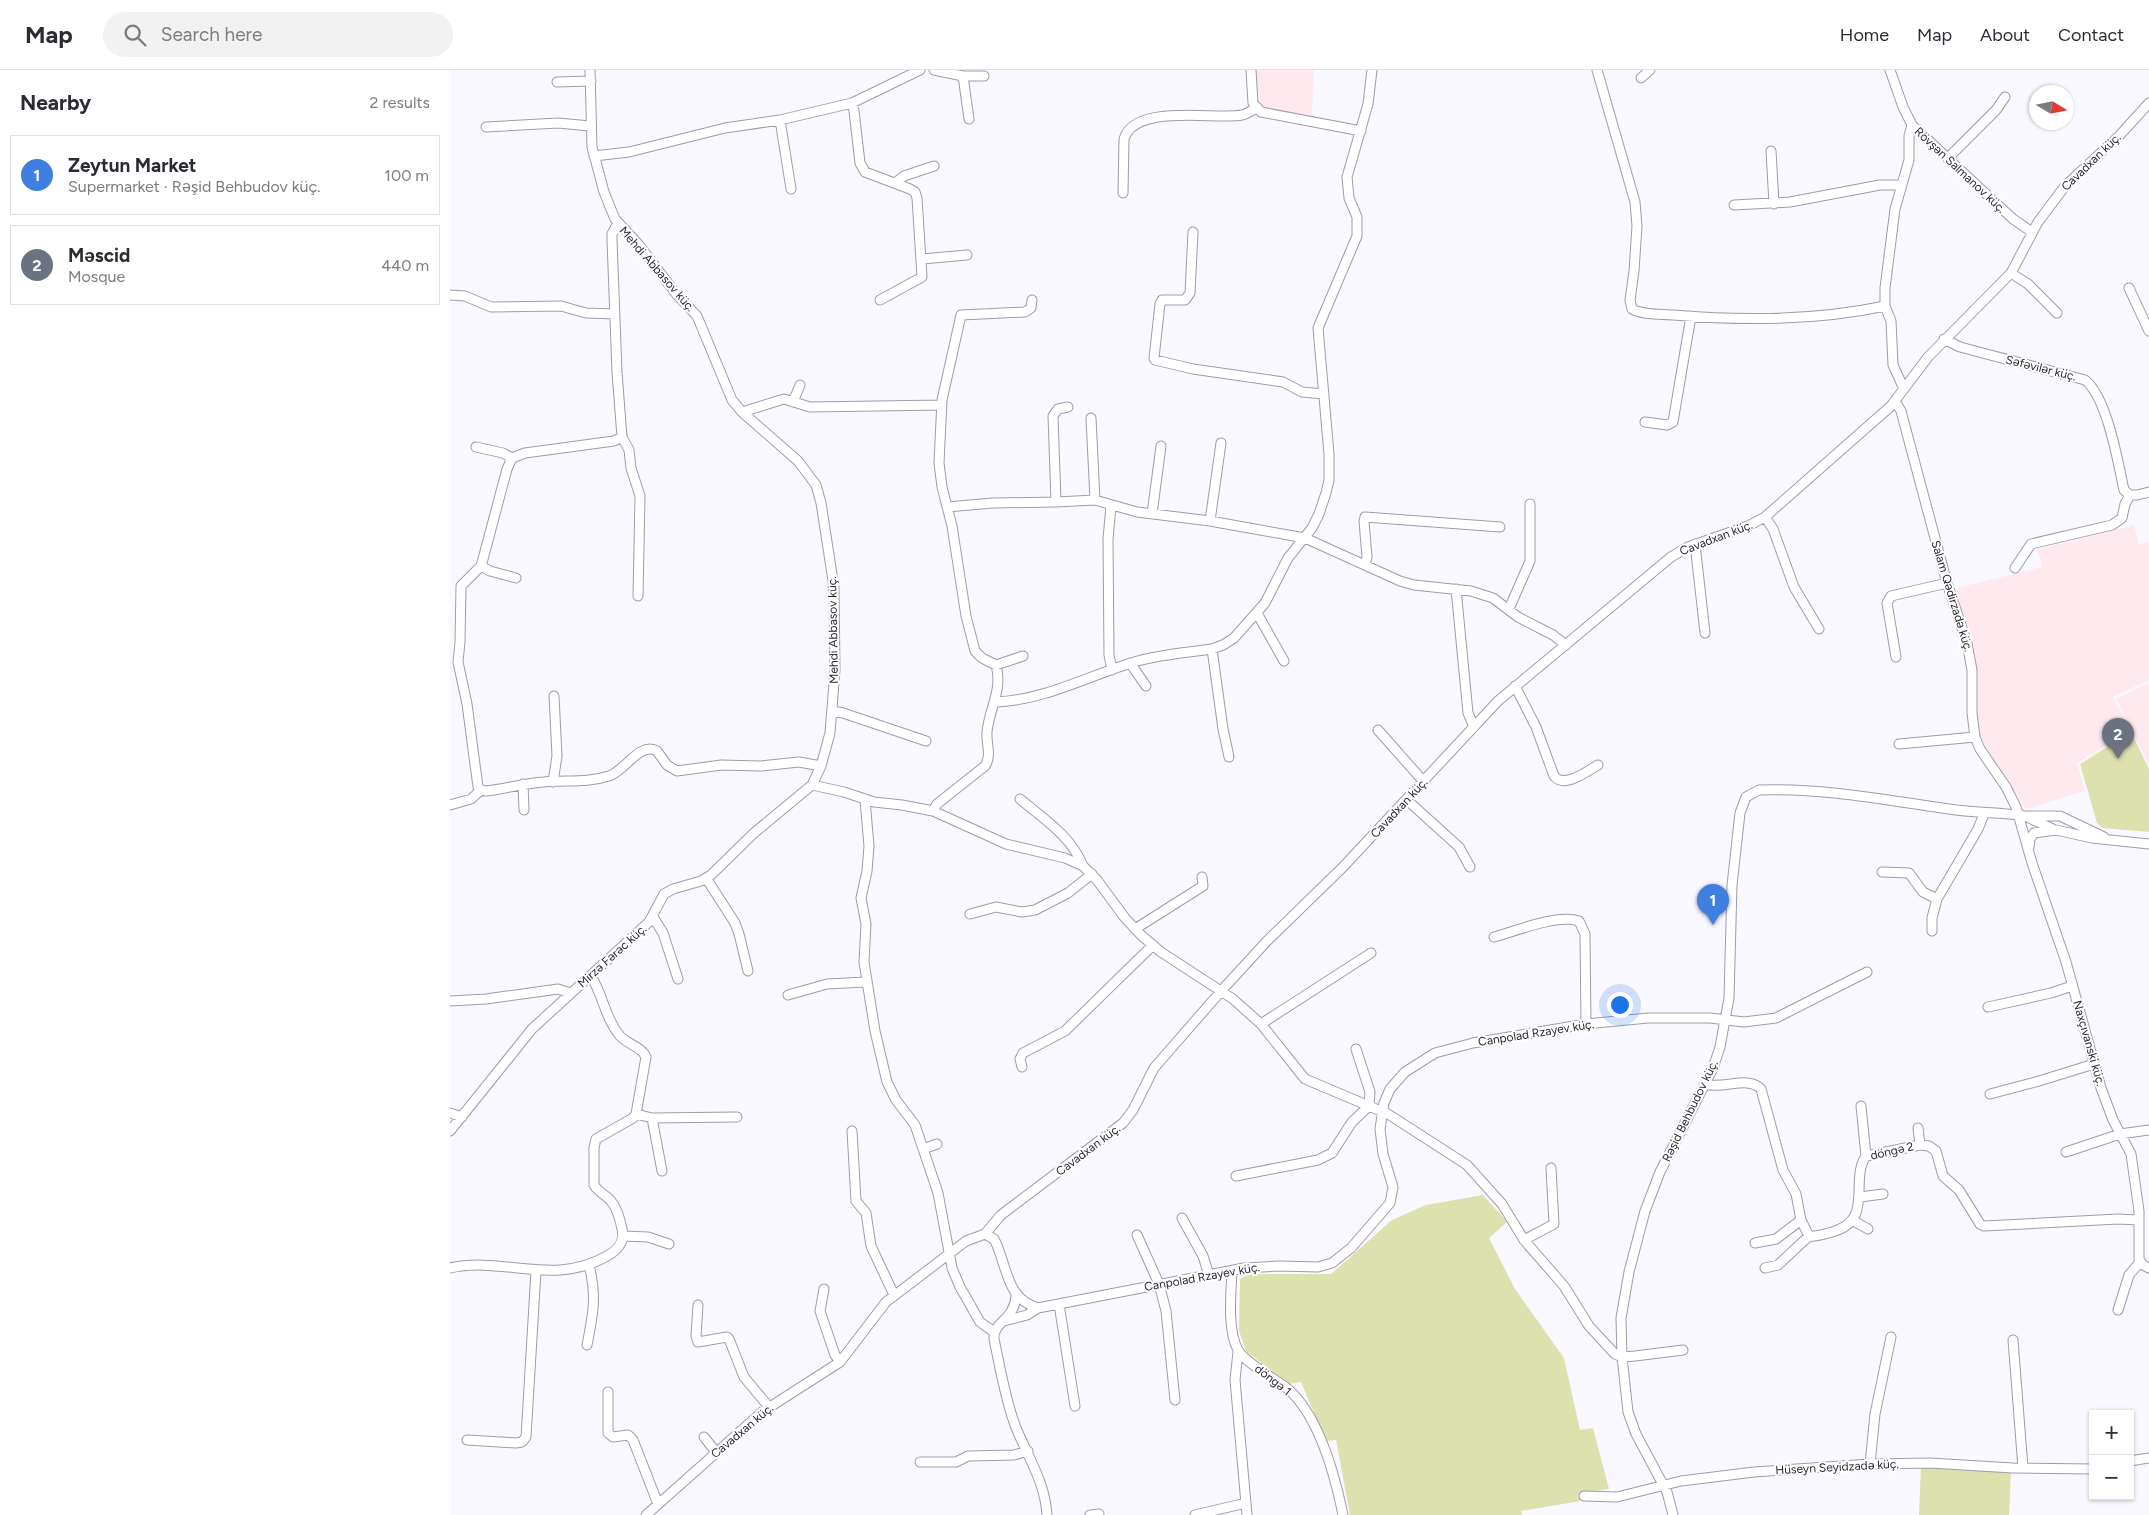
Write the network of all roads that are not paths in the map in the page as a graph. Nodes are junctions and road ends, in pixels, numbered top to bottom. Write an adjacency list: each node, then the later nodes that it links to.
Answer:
1 (590, 70): 12 (street, Mehdi Abbasov küç.)
2 (920, 70): 16 (street)
3 (934, 70): 9 (street)
4 (1251, 70): 17 (street)
5 (1372, 70): 23 (street)
6 (1597, 70): 47 (street)
7 (1650, 70): 11 (street)
8 (1890, 70): 20 (street, Rövşən Salmanov küç.)
9 (963, 76): 10 (street); 18 (street)
10 (984, 76)
11 (1641, 78)
12 (591, 81): 13 (street); 21 (street, Mehdi Abbasov küç.)
13 (558, 82)
14 (2006, 97): 26 (street)
15 (2149, 103): 36 (street, Cavadxan küç.)
16 (852, 104): 19 (street); 28 (street)
17 (1256, 108): 23 (street); 31 (street)
18 (969, 119)
19 (780, 120): 25 (street); 30 (street)
20 (1912, 125): 26 (street, Rövşən Salmanov küç.); 29 (street)
21 (590, 126): 22 (street); 25 (street, Mehdi Abbasov küç.)
22 (486, 127)
23 (1361, 131): 52 (street)
24 (1771, 151): 32 (street)
25 (594, 156): 34 (street, Mehdi Abbasov küç.)
26 (1949, 157): 36 (street, Rövşən Salmanov küç.)
27 (934, 166): 28 (street)
28 (895, 183): 38 (street)
29 (1902, 185): 32 (street); 44 (street)
30 (791, 189)
31 (1123, 193)
32 (1774, 204): 33 (street)
33 (1734, 205)
34 (618, 224): 46 (street); 57 (street, Mehdi Abbasov küç.)
35 (1193, 232): 52 (street)
36 (2032, 232): 39 (street, Cavadxan küç.)
37 (967, 255): 38 (street)
38 (922, 259): 42 (street)
39 (2011, 273): 45 (street); 49 (street, Cavadxan küç.)
40 (2129, 288): 48 (street)
41 (450, 295): 46 (street)
42 (880, 300)
43 (1032, 300): 55 (street)
44 (1885, 306): 47 (street); 51 (street)
45 (2057, 313)
46 (615, 314): 60 (street)
47 (1691, 316): 59 (street)
48 (2149, 332)
49 (1944, 339): 51 (street, Cavadxan küç.); 66 (street, Səfəvilər küç.)
50 (800, 385): 54 (street)
51 (1904, 388): 53 (street, Cavadxan küç.)
52 (1324, 394): 76 (street)
53 (1895, 401): 73 (street, Cavadxan küç.); 82 (street, Salam Qədirzadə küç.)
54 (793, 402): 55 (street); 57 (street)
55 (942, 405): 71 (street)
56 (1068, 407): 68 (street)
57 (742, 412): 101 (street, Mehdi Abbasov küç.)
58 (1091, 418): 67 (street)
59 (1645, 422)
60 (622, 436): 64 (street); 84 (street)
61 (1221, 442): 74 (street)
62 (1160, 446): 72 (street)
63 (476, 447): 64 (street)
64 (512, 458): 79 (street)
65 (2149, 492): 66 (street)
66 (2130, 495): 80 (street)
67 (1095, 500): 68 (street); 70 (street)
68 (1056, 502): 71 (street)
69 (1530, 504): 85 (street)
70 (1111, 506): 72 (street); 96 (street)
71 (947, 507): 95 (street)
72 (1152, 514): 74 (street)
73 (1765, 517): 77 (street, Cavadxan küç.); 87 (street)
74 (1210, 521): 76 (street)
75 (1500, 527): 78 (street)
76 (1305, 538): 78 (street); 86 (street)
77 (1695, 544): 88 (street); 89 (street, Cavadxan küç.)
78 (1365, 565): 83 (street)
79 (481, 566): 81 (street); 114 (street)
80 (2015, 568)
81 (516, 578)
82 (1947, 583): 92 (street); 104 (street, Salam Qədirzadə küç.)
83 (1456, 589): 85 (street); 102 (street)
84 (638, 596)
85 (1509, 609): 89 (street)
86 (1257, 613): 90 (street); 93 (street)
87 (1819, 630)
88 (1705, 633)
89 (1566, 645): 98 (street, Cavadxan küç.)
90 (1212, 649): 94 (street); 107 (street)
91 (1023, 656): 95 (street)
92 (1896, 656)
93 (1284, 661)
94 (1130, 663): 96 (street); 97 (street)
95 (996, 665): 100 (street)
96 (1112, 670): 100 (street)
97 (1146, 686)
98 (1515, 686): 102 (street, Cavadxan küç.); 108 (street)
99 (554, 696): 110 (street)
100 (996, 702): 120 (street)
101 (833, 711): 105 (street); 109 (street, Mehdi Abbasov küç.)
102 (1474, 727): 111 (street, Cavadxan küç.)
103 (1378, 730): 111 (street)
104 (1976, 737): 106 (street); 122 (street, Salam Qədirzadə küç.)
105 (926, 741)
106 (1899, 744)
107 (1229, 757)
108 (1598, 765)
109 (820, 766): 110 (street); 113 (street, Mehdi Abbasov küç.)
110 (553, 782): 112 (street)
111 (1424, 782): 117 (street, Cavadxan küç.)
112 (523, 784): 114 (street); 119 (street)
113 (812, 785): 116 (street); 133 (street, Mirzə Fərəc küç.)
114 (480, 790): 118 (street)
115 (1020, 799): 128 (street)
116 (865, 800): 120 (street); 146 (street)
117 (1407, 800): 129 (street); 148 (street, Cavadxan küç.)
118 (450, 805)
119 (524, 810)
120 (933, 811): 128 (street)
121 (1984, 814): 122 (street, Rəşid Behbudov küç.); 134 (street); 153 (street, Rəşid Behbudov küç.)
122 (2022, 816): 123 (street, Rəşid Behbudov küç.); 124 (street); 127 (street, Naxçıvanski küç.)
123 (2058, 816): 124 (street); 125 (street)
124 (2055, 830): 125 (street); 127 (street)
125 (2111, 840): 126 (street)
126 (2149, 844)
127 (2029, 852): 147 (street, Naxçıvanski küç.)
128 (1082, 866): 131 (street)
129 (1470, 867)
130 (1882, 872): 134 (street)
131 (1092, 874): 135 (street); 137 (street)
132 (1202, 877): 137 (street)
133 (706, 878): 136 (street, Mirzə Fərəc küç.); 142 (street)
134 (1937, 899): 138 (street)
135 (970, 914)
136 (653, 917): 144 (street, Mirzə Fərəc küç.); 145 (street)
137 (1135, 929): 140 (street)
138 (1932, 931)
139 (1494, 937): 155 (street)
140 (1153, 945): 148 (street); 158 (street)
141 (1371, 954): 154 (street)
142 (748, 971)
143 (1867, 972): 153 (street, Canpolad Rzayev küç.)
144 (591, 976): 149 (street, Mirzə Fərəc küç.); 165 (street)
145 (678, 979)
146 (866, 982): 150 (street); 176 (street)
147 (2072, 986): 152 (street); 157 (street, Naxçıvanski küç.)
148 (1222, 990): 154 (street); 189 (street, Cavadxan küç.)
149 (570, 993): 151 (street); 166 (street, Mirzə Fərəc küç.)
150 (788, 995)
151 (450, 1001)
152 (1988, 1008)
153 (1725, 1020): 155 (street, Canpolad Rzayev küç.); 159 (street, Rəşid Behbudov küç.)
154 (1260, 1024): 161 (street)
155 (1586, 1024): 163 (street, Canpolad Rzayev küç.)
156 (1356, 1049): 161 (street)
157 (2094, 1064): 160 (street); 173 (street, Naxçıvanski küç.)
158 (1022, 1066)
159 (1705, 1084): 185 (street); 220 (street, Rəşid Behbudov küç.)
160 (1990, 1094)
161 (1368, 1106): 163 (street); 181 (street)
162 (1860, 1106): 178 (street)
163 (1382, 1111): 193 (street); 202 (street, Canpolad Rzayev küç.)
164 (450, 1113): 166 (street)
165 (636, 1114): 168 (street); 191 (street)
166 (462, 1117): 171 (street, Mirzə Fərəc küç.)
167 (737, 1117): 168 (street)
168 (652, 1118): 180 (street)
169 (1918, 1128): 175 (street)
170 (2149, 1130): 173 (street)
171 (450, 1131)
172 (852, 1131): 207 (street)
173 (2120, 1134): 177 (street); 187 (street, Naxçıvanski küç.)
174 (937, 1144): 176 (street)
175 (1920, 1145): 178 (street, döngə 2); 187 (street, döngə 2)
176 (923, 1149): 196 (street)
177 (2066, 1152)
178 (1866, 1156): 183 (street, döngə 2)
179 (1550, 1168): 193 (street)
180 (662, 1171)
181 (1236, 1176)
182 (1883, 1194): 183 (street)
183 (1860, 1197): 186 (street, döngə 2)
184 (1182, 1218): 204 (street)
185 (1801, 1220): 192 (street); 194 (street)
186 (1852, 1220): 188 (street); 192 (street)
187 (2139, 1220): 197 (street, Naxçıvanski küç.)
188 (1868, 1229)
189 (984, 1234): 196 (street, Cavadxan küç.); 208 (street)
190 (1137, 1234): 205 (street)
191 (623, 1236): 195 (street); 198 (street)
192 (1809, 1236): 200 (street)
193 (1524, 1240): 220 (street)
194 (1755, 1243)
195 (669, 1244)
196 (948, 1255): 207 (street, Cavadxan küç.); 214 (street)
197 (2140, 1262): 201 (street); 212 (street)
198 (589, 1265): 203 (street); 217 (street)
199 (450, 1268): 203 (street)
200 (1765, 1268)
201 (2149, 1268)
202 (1232, 1270): 204 (street, Canpolad Rzayev küç.); 219 (street)
203 (536, 1271): 227 (street)
204 (1209, 1275): 205 (street, Canpolad Rzayev küç.)
205 (1159, 1284): 209 (street, Canpolad Rzayev küç.); 223 (street)
206 (824, 1289): 221 (street)
207 (894, 1295): 221 (street, Cavadxan küç.)
208 (1016, 1296): 211 (street); 213 (street)
209 (1059, 1304): 211 (street, Canpolad Rzayev küç.); 225 (street)
210 (698, 1305): 224 (street)
211 (1038, 1308): 213 (street, Canpolad Rzayev küç.)
212 (2118, 1310)
213 (1003, 1322): 214 (street)
214 (994, 1332): 228 (street)
215 (1891, 1337): 233 (street)
216 (2013, 1340): 234 (street)
217 (587, 1345)
218 (1683, 1350): 220 (street)
219 (1238, 1352): 238 (street); 246 (street, döngə 1)
220 (1622, 1357): 236 (street, Rəşid Behbudov küç.)
221 (840, 1362): 224 (street, Cavadxan küç.)
222 (608, 1392): 239 (street)
223 (1175, 1400)
224 (769, 1406): 229 (street, Cavadxan küç.)
225 (1075, 1406)
226 (704, 1437): 229 (street)
227 (467, 1440)
228 (1028, 1451): 232 (street); 242 (street)
229 (716, 1452): 239 (street, Cavadxan küç.)
230 (2149, 1458): 231 (street)
231 (2134, 1460)
232 (920, 1462)
233 (1870, 1464): 234 (street, Hüseyn Seyidzadə küç.); 236 (street, Hüseyn Seyidzadə küç.)
234 (2023, 1468): 235 (street, Hüseyn Seyidzadə küç.)
235 (2089, 1469)
236 (1664, 1486): 237 (street, Hüseyn Seyidzadə küç.); 247 (street, Rəşid Behbudov küç.)
237 (1584, 1496)
238 (1246, 1502): 244 (street); 245 (street)
239 (658, 1504): 241 (street, Cavadxan küç.)
240 (1099, 1514): 243 (street)
241 (646, 1515)
242 (1047, 1515)
243 (1090, 1515)
244 (1195, 1515)
245 (1247, 1515)
246 (1343, 1515)
247 (1674, 1515)

